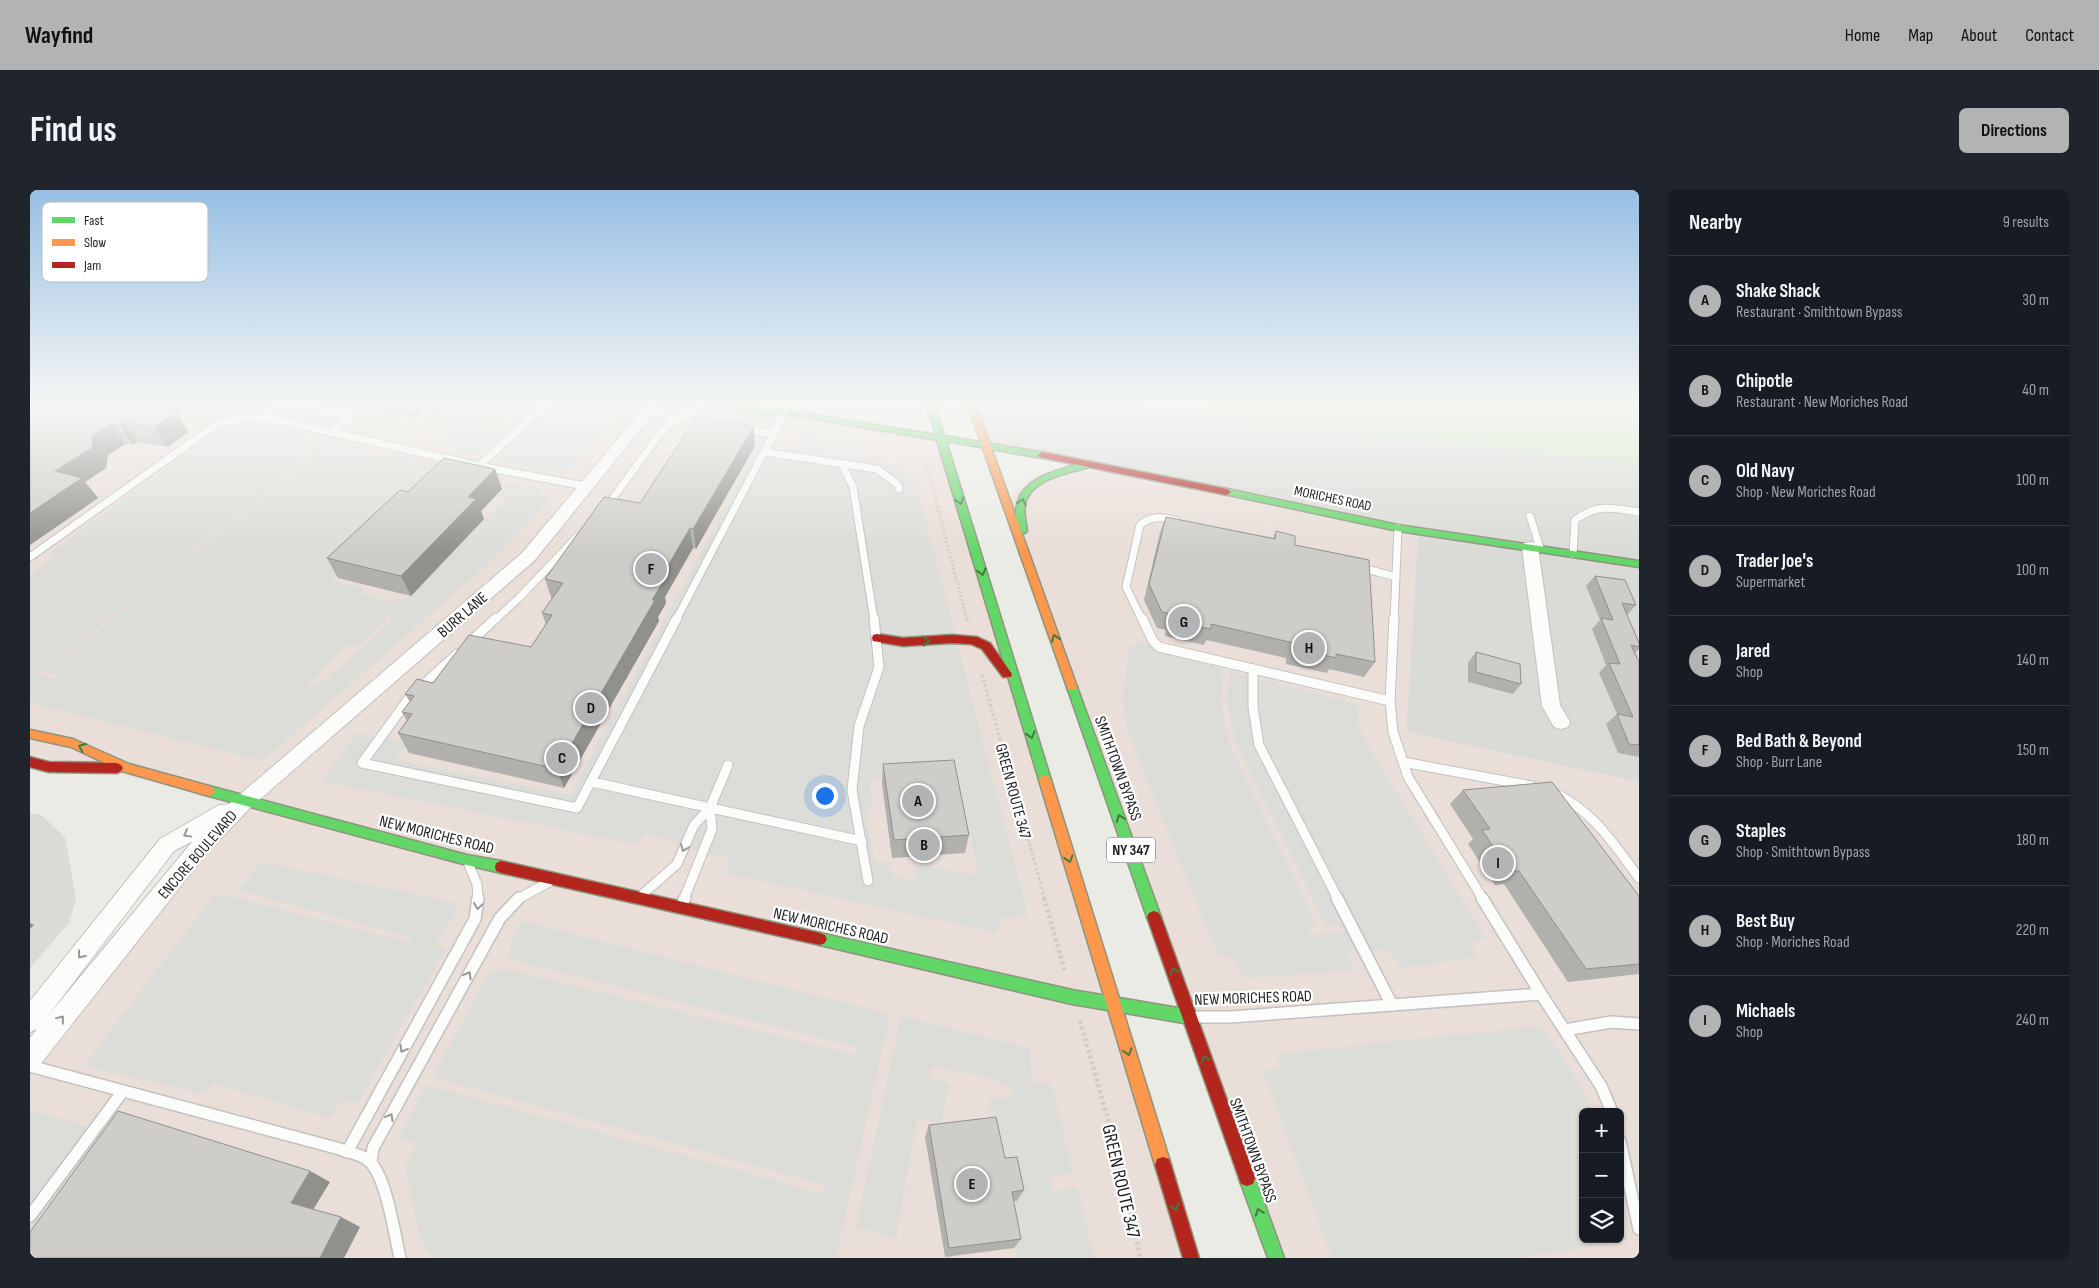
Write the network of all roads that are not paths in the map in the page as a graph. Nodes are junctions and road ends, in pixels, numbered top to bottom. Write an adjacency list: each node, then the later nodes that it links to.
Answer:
1 (765, 452): 42 (lane)
2 (176, 453): 25 (lane)
3 (422, 453): 13 (lane)
4 (494, 453): 13 (lane)
5 (613, 453): 14 (street, BURR LANE)
6 (647, 453): 17 (lane)
7 (770, 453): 11 (lane)
8 (946, 453): 29 (main road, one-way to 29)
9 (989, 453): 23 (main road, SMITHTOWN BYPASS / NY 347)
10 (1029, 453): 12 (main road, MORICHES ROAD)
11 (842, 464): 15 (lane); 32 (lane)
12 (1090, 464): 21 (main road, MORICHES ROAD); 23 (main road, one-way to 12)
13 (480, 466): 14 (lane)
14 (585, 486): 43 (street, BURR LANE)
15 (899, 489)
16 (1639, 512): 24 (lane)
17 (598, 515)
18 (1530, 516): 22 (lane)
19 (1183, 522): 33 (lane)
20 (585, 528): 42 (lane)
21 (1398, 528): 22 (main road, MORICHES ROAD); 28 (lane)
22 (1535, 548): 24 (main road, MORICHES ROAD); 36 (street)
23 (1024, 550): 55 (main road, SMITHTOWN BYPASS / NY 347, one-way to 23)
24 (1574, 554): 26 (main road, MORICHES ROAD)
25 (30, 557)
26 (1639, 564)
27 (1354, 565): 28 (lane)
28 (1396, 577): 35 (lane)
29 (988, 590): 30 (main road); 34 (main road)
30 (981, 608)
31 (959, 628): 32 (main road)
32 (877, 638): 34 (main road, one-way to 34); 45 (lane)
33 (1253, 669): 35 (lane); 54 (lane)
34 (1017, 688): 53 (main road, one-way to 53)
35 (1390, 701): 39 (lane)
36 (1560, 722)
37 (30, 734): 41 (main road, NEW MORICHES ROAD, one-way to 37)
38 (30, 762): 41 (main road, NEW MORICHES ROAD)
39 (1403, 762): 48 (lane); 52 (lane)
40 (728, 766): 44 (lane)
41 (126, 768): 43 (main road, NEW MORICHES ROAD)
42 (592, 782): 44 (lane)
43 (244, 801): 46 (main road, NEW MORICHES ROAD); 56 (street, ENCORE BOULEVARD, one-way to 56); 59 (street, ENCORE BOULEVARD, one-way to 43)
44 (710, 808): 45 (lane); 50 (lane, one-way to 50); 51 (lane)
45 (862, 841): 49 (lane)
46 (467, 860): 47 (main road, NEW MORICHES ROAD); 63 (lane, one-way to 63)
47 (557, 878): 50 (main road, NEW MORICHES ROAD); 65 (lane, one-way to 47)
48 (1639, 878)
49 (868, 881)
50 (639, 897): 51 (main road, NEW MORICHES ROAD)
51 (681, 907): 53 (main road, NEW MORICHES ROAD)
52 (1541, 994): 54 (lane, NEW MORICHES ROAD); 58 (lane)
53 (1114, 1005): 55 (main road, NEW MORICHES ROAD); 69 (main road, one-way to 69)
54 (1392, 1005): 55 (lane, NEW MORICHES ROAD)
55 (1190, 1017): 70 (main road, SMITHTOWN BYPASS / NY 347, one-way to 55)
56 (30, 1020)
57 (1639, 1024): 58 (lane)
58 (1565, 1030): 62 (lane)
59 (30, 1057)
60 (30, 1066): 61 (lane)
61 (122, 1091): 63 (lane); 66 (lane)
62 (1610, 1108)
63 (348, 1152): 65 (lane)
64 (1623, 1153): 67 (lane)
65 (371, 1161): 68 (lane)
66 (30, 1216)
67 (1639, 1229)
68 (400, 1258)
69 (1191, 1258)
70 (1276, 1258)

